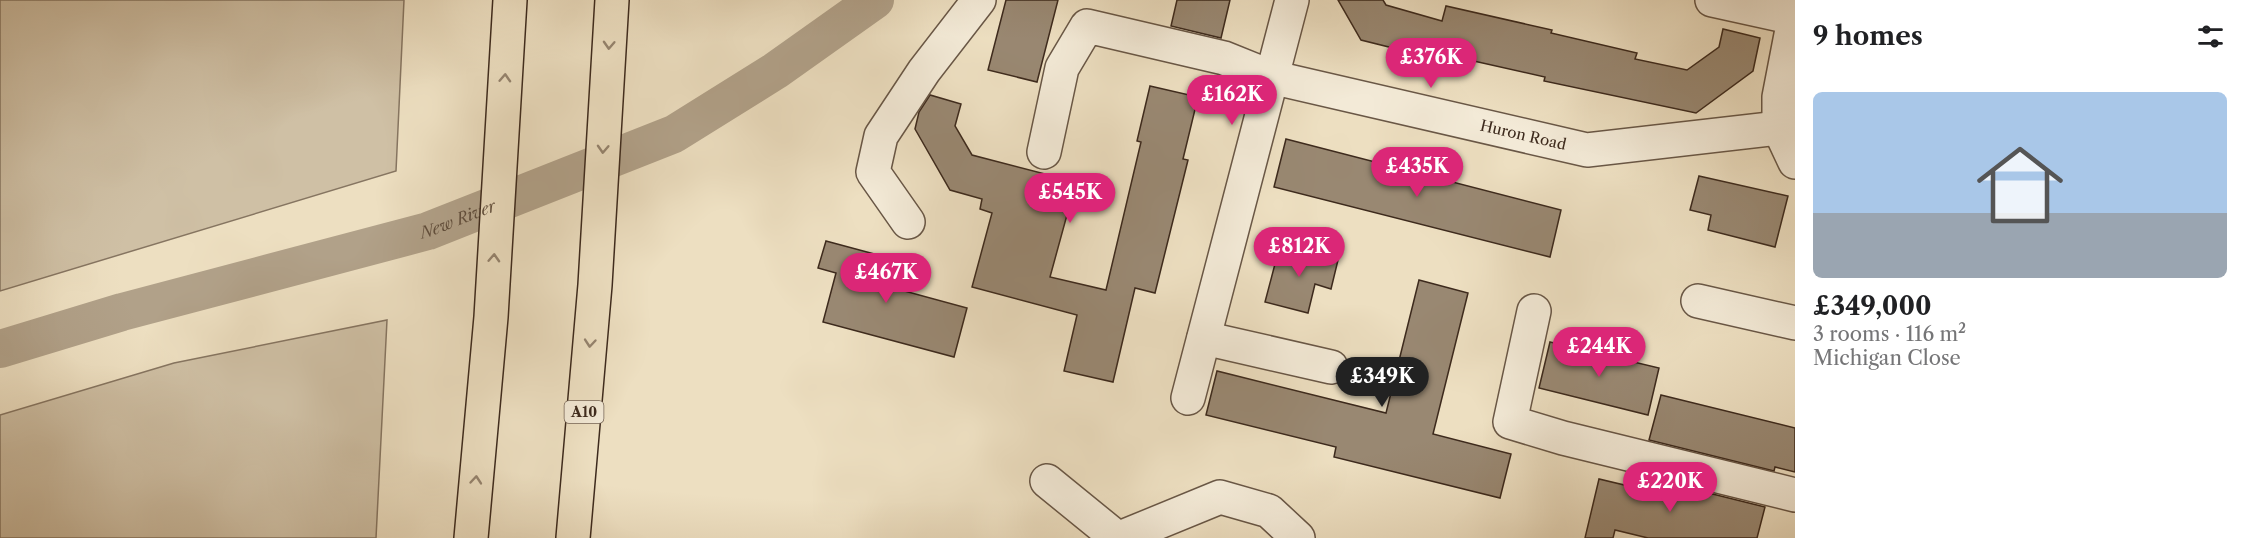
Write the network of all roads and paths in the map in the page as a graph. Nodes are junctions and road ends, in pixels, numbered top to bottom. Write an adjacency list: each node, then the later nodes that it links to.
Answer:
1 (510, 0): 20 (highway, one-way to 1)
2 (612, 0): 21 (highway, A10, one-way to 21)
3 (979, 0): 11 (street)
4 (1292, 0): 7 (street)
5 (1712, 0): 6 (street)
6 (1795, 16): 8 (street)
7 (1271, 77): 8 (street, Huron Road); 9 (street, Huron Road); 15 (street)
8 (1779, 128): 10 (street)
9 (1044, 152)
10 (1795, 162)
11 (908, 222)
12 (1698, 301): 14 (street)
13 (1534, 311): 19 (street)
14 (1795, 323)
15 (1204, 338): 16 (street); 17 (street)
16 (1331, 367)
17 (1188, 398)
18 (1047, 482): 22 (street)
19 (1795, 495)
20 (471, 538)
21 (573, 538)
22 (1119, 538): 23 (street)
23 (1298, 538)

